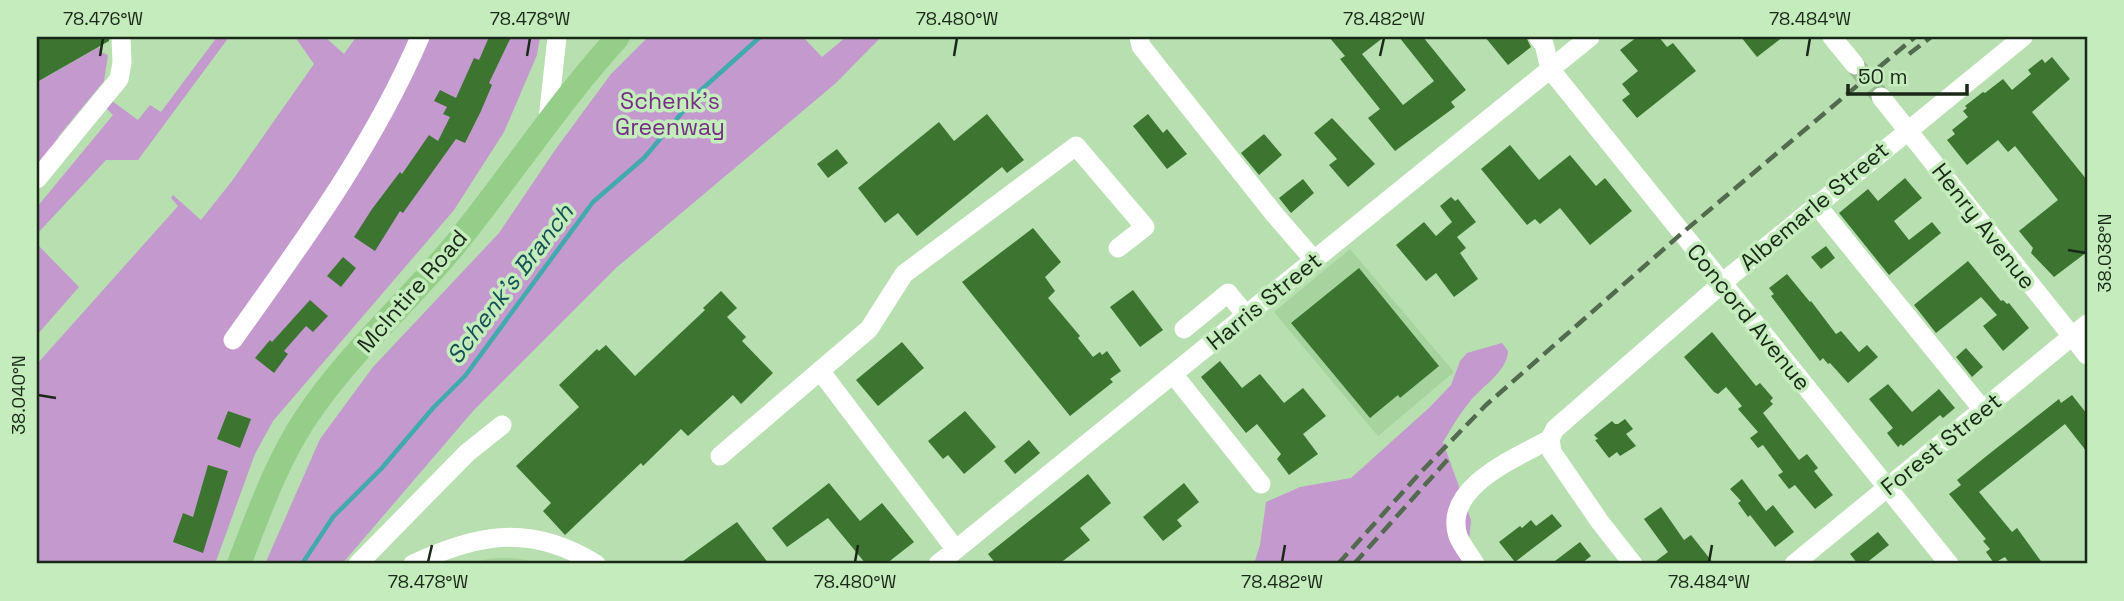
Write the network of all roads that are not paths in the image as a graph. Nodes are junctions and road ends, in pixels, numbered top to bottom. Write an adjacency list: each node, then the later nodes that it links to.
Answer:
1 (121, 37): 15 (street)
2 (420, 37): 23 (street)
3 (557, 37): 13 (street)
4 (618, 37): 13 (main road, McIntire Road)
5 (1139, 37): 18 (street)
6 (1538, 37): 11 (street, Concord Avenue)
7 (1590, 37): 11 (street, Harris Street)
8 (1832, 37): 10 (street)
9 (2023, 37): 14 (street, Albemarle Street)
10 (1855, 65)
11 (1550, 69): 18 (street, Harris Street); 19 (street, Concord Avenue)
12 (1881, 97): 14 (street, Henry Avenue)
13 (548, 120): 34 (main road, McIntire Road)
14 (1908, 129): 16 (street, Albemarle Street); 22 (street, Henry Avenue)
15 (37, 178)
16 (1816, 204): 19 (street, Albemarle Street); 27 (street)
17 (1118, 248): 25 (street)
18 (1314, 260): 20 (street, Harris Street)
19 (1721, 283): 29 (street, Albemarle Street); 32 (street, Concord Avenue)
20 (1246, 315): 21 (street); 26 (street, Harris Street)
21 (1184, 329)
22 (2080, 330): 24 (street, Henry Avenue); 27 (street, Forest Street)
23 (233, 340)
24 (2087, 355)
25 (821, 372): 30 (street); 33 (street)
26 (1173, 374): 31 (street); 33 (street, Harris Street)
27 (1983, 410): 32 (street, Forest Street)
28 (502, 425): 35 (street)
29 (1550, 439): 39 (street); 40 (street)
30 (720, 456)
31 (1261, 484)
32 (1887, 488): 41 (street, Forest Street); 42 (street, Concord Avenue)
33 (956, 550): 38 (street, Harris Street)
34 (239, 564)
35 (358, 564)
36 (413, 564): 37 (street)
37 (596, 564)
38 (938, 564)
39 (1475, 564)
40 (1633, 564)
41 (1794, 564)
42 (1949, 564)

